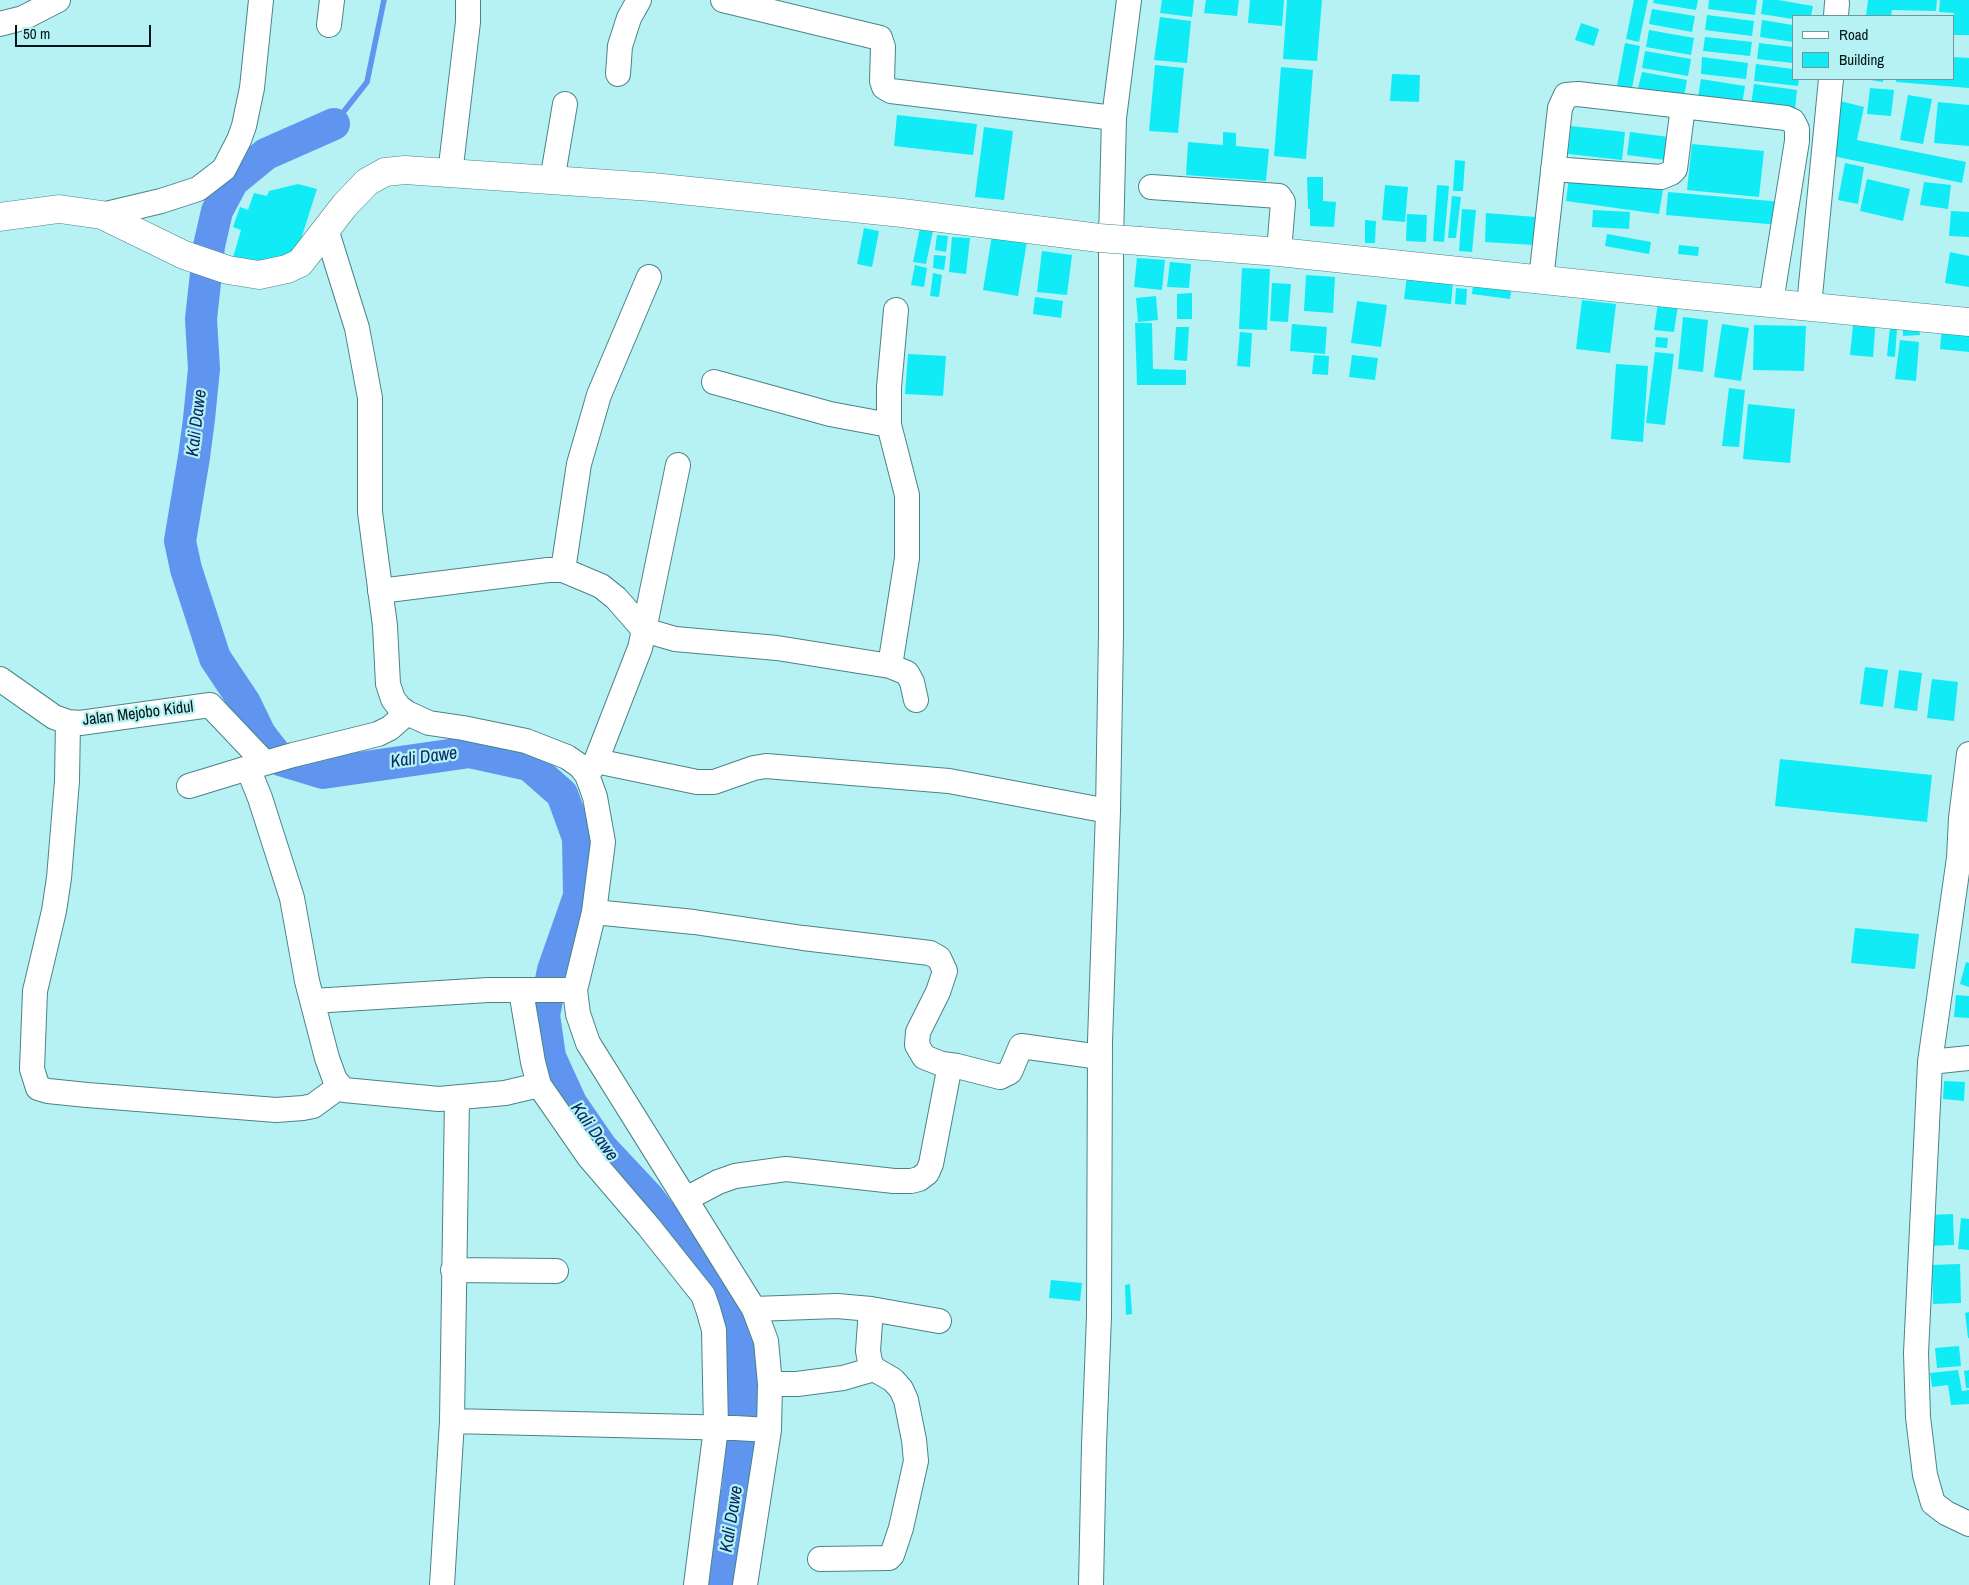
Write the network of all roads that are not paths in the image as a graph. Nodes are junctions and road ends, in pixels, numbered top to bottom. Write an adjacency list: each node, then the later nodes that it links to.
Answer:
1 (260, 0): 19 (street)
2 (332, 0): 9 (street)
3 (468, 0): 16 (street)
4 (639, 0): 10 (street)
5 (723, 0): 14 (street)
6 (1129, 0): 14 (street)
7 (45, 3): 8 (street)
8 (0, 24)
9 (329, 24)
10 (618, 74)
11 (1830, 80): 26 (street)
12 (565, 104): 17 (street)
13 (1683, 106): 15 (street); 15 (street); 25 (street)
14 (1114, 118): 44 (street)
15 (1554, 169): 24 (street)
16 (450, 174): 17 (main road); 21 (main road)
17 (552, 181): 22 (main road, bridge)
18 (1151, 187): 22 (street)
19 (102, 215): 20 (main road); 21 (main road)
20 (0, 217)
21 (326, 228): 33 (street)
22 (1279, 252): 24 (main road)
23 (649, 277): 32 (street)
24 (1541, 280): 25 (main road)
25 (1771, 302): 26 (main road)
26 (1810, 306): 28 (main road)
27 (896, 310): 30 (street)
28 (1969, 322)
29 (714, 382): 30 (street)
30 (889, 425): 35 (street)
31 (678, 465): 34 (street)
32 (563, 570): 33 (street); 34 (street)
33 (380, 591): 38 (street)
34 (644, 630): 35 (street); 42 (street)
35 (890, 666): 37 (street)
36 (0, 679): 39 (street, Jalan Mejobo Kidul)
37 (916, 700)
38 (407, 713): 41 (street); 42 (street)
39 (68, 722): 41 (street, Jalan Mejobo Kidul); 54 (street)
40 (1969, 754): 45 (street)
41 (256, 765): 43 (street); 48 (street)
42 (592, 768): 44 (street); 46 (street)
43 (189, 786)
44 (1108, 811): 49 (street)
45 (1964, 860): 51 (street)
46 (594, 912): 47 (street); 52 (street)
47 (548, 991): 48 (street); 53 (street); 56 (street)
48 (313, 1002): 54 (street)
49 (1100, 1057): 52 (street); 71 (street)
50 (1969, 1058): 51 (street)
51 (1930, 1062): 66 (street)
52 (950, 1065): 56 (street)
53 (539, 1085): 55 (street); 65 (street)
54 (339, 1086): 55 (street)
55 (457, 1098): 57 (street)
56 (686, 1199): 59 (street)
57 (453, 1270): 58 (street); 64 (street)
58 (556, 1270)
59 (754, 1308): 60 (street); 63 (street)
60 (871, 1309): 61 (street); 62 (street)
61 (940, 1321)
62 (874, 1368): 63 (street); 67 (street)
63 (770, 1384): 65 (street)
64 (452, 1421): 65 (street); 68 (street)
65 (744, 1429): 69 (street); 70 (street)
66 (1969, 1524)
67 (820, 1558)
68 (442, 1585)
69 (696, 1585)
70 (745, 1585)
71 (1091, 1585)

